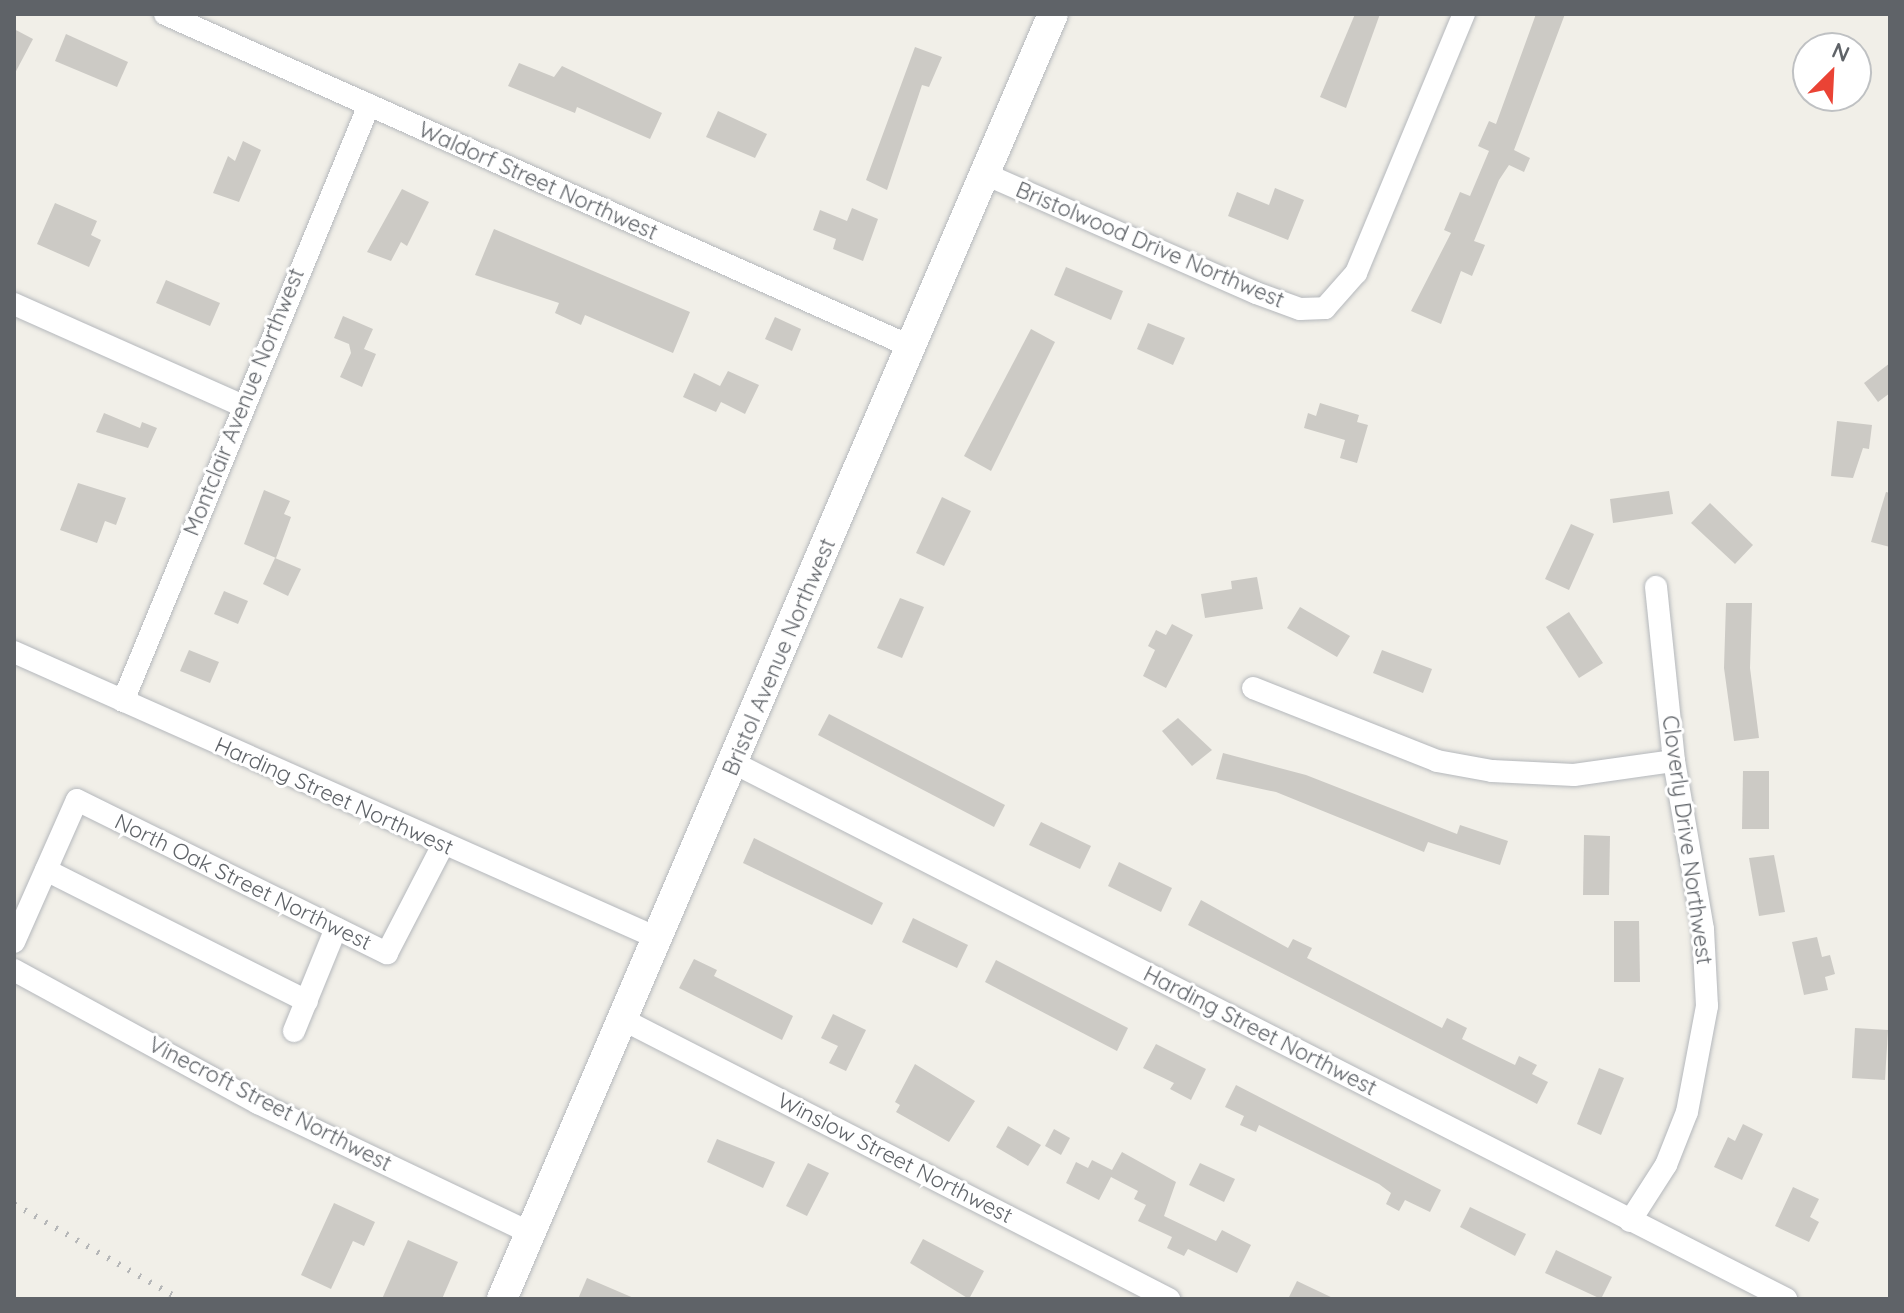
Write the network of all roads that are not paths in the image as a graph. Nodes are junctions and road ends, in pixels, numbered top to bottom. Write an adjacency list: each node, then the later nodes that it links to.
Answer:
1 (165, 14): 4 (street, Waldorf Street Northwest)
2 (1053, 14): 5 (street, Bristol Avenue Northwest)
3 (1464, 14): 5 (street, Bristolwood Drive Northwest)
4 (369, 105): 7 (street, Waldorf Street Northwest); 8 (street, Montclair Avenue Northwest)
5 (985, 174): 7 (street, Bristol Avenue Northwest)
6 (14, 304): 8 (street)
7 (912, 347): 14 (street, Bristol Avenue Northwest)
8 (241, 405): 12 (street, Montclair Avenue Northwest)
9 (1656, 587): 13 (street, Cloverly Drive Northwest)
10 (14, 652): 12 (street, Harding Street Northwest)
11 (1253, 688): 13 (street)
12 (123, 701): 15 (street, Harding Street Northwest)
13 (1674, 761): 24 (street, Cloverly Drive Northwest)
14 (734, 763): 18 (street, Bristol Avenue Northwest); 24 (street, Harding Street Northwest)
15 (443, 845): 17 (street, North Oak Street Northwest); 18 (street, Harding Street Northwest)
16 (46, 870): 17 (street, North Oak Street Northwest); 19 (street); 21 (street)
17 (336, 928): 21 (street)
18 (655, 937): 22 (street, Bristol Avenue Northwest)
19 (14, 942)
20 (14, 970): 25 (street, Vinecroft Street Northwest)
21 (307, 1001): 23 (street)
22 (620, 1018): 25 (street, Bristol Avenue Northwest); 27 (street, Winslow Street Northwest)
23 (294, 1031)
24 (1630, 1221): 28 (street, Harding Street Northwest)
25 (529, 1232): 26 (street, Bristol Avenue Northwest)
26 (502, 1299)
27 (1169, 1299)
28 (1786, 1299)

